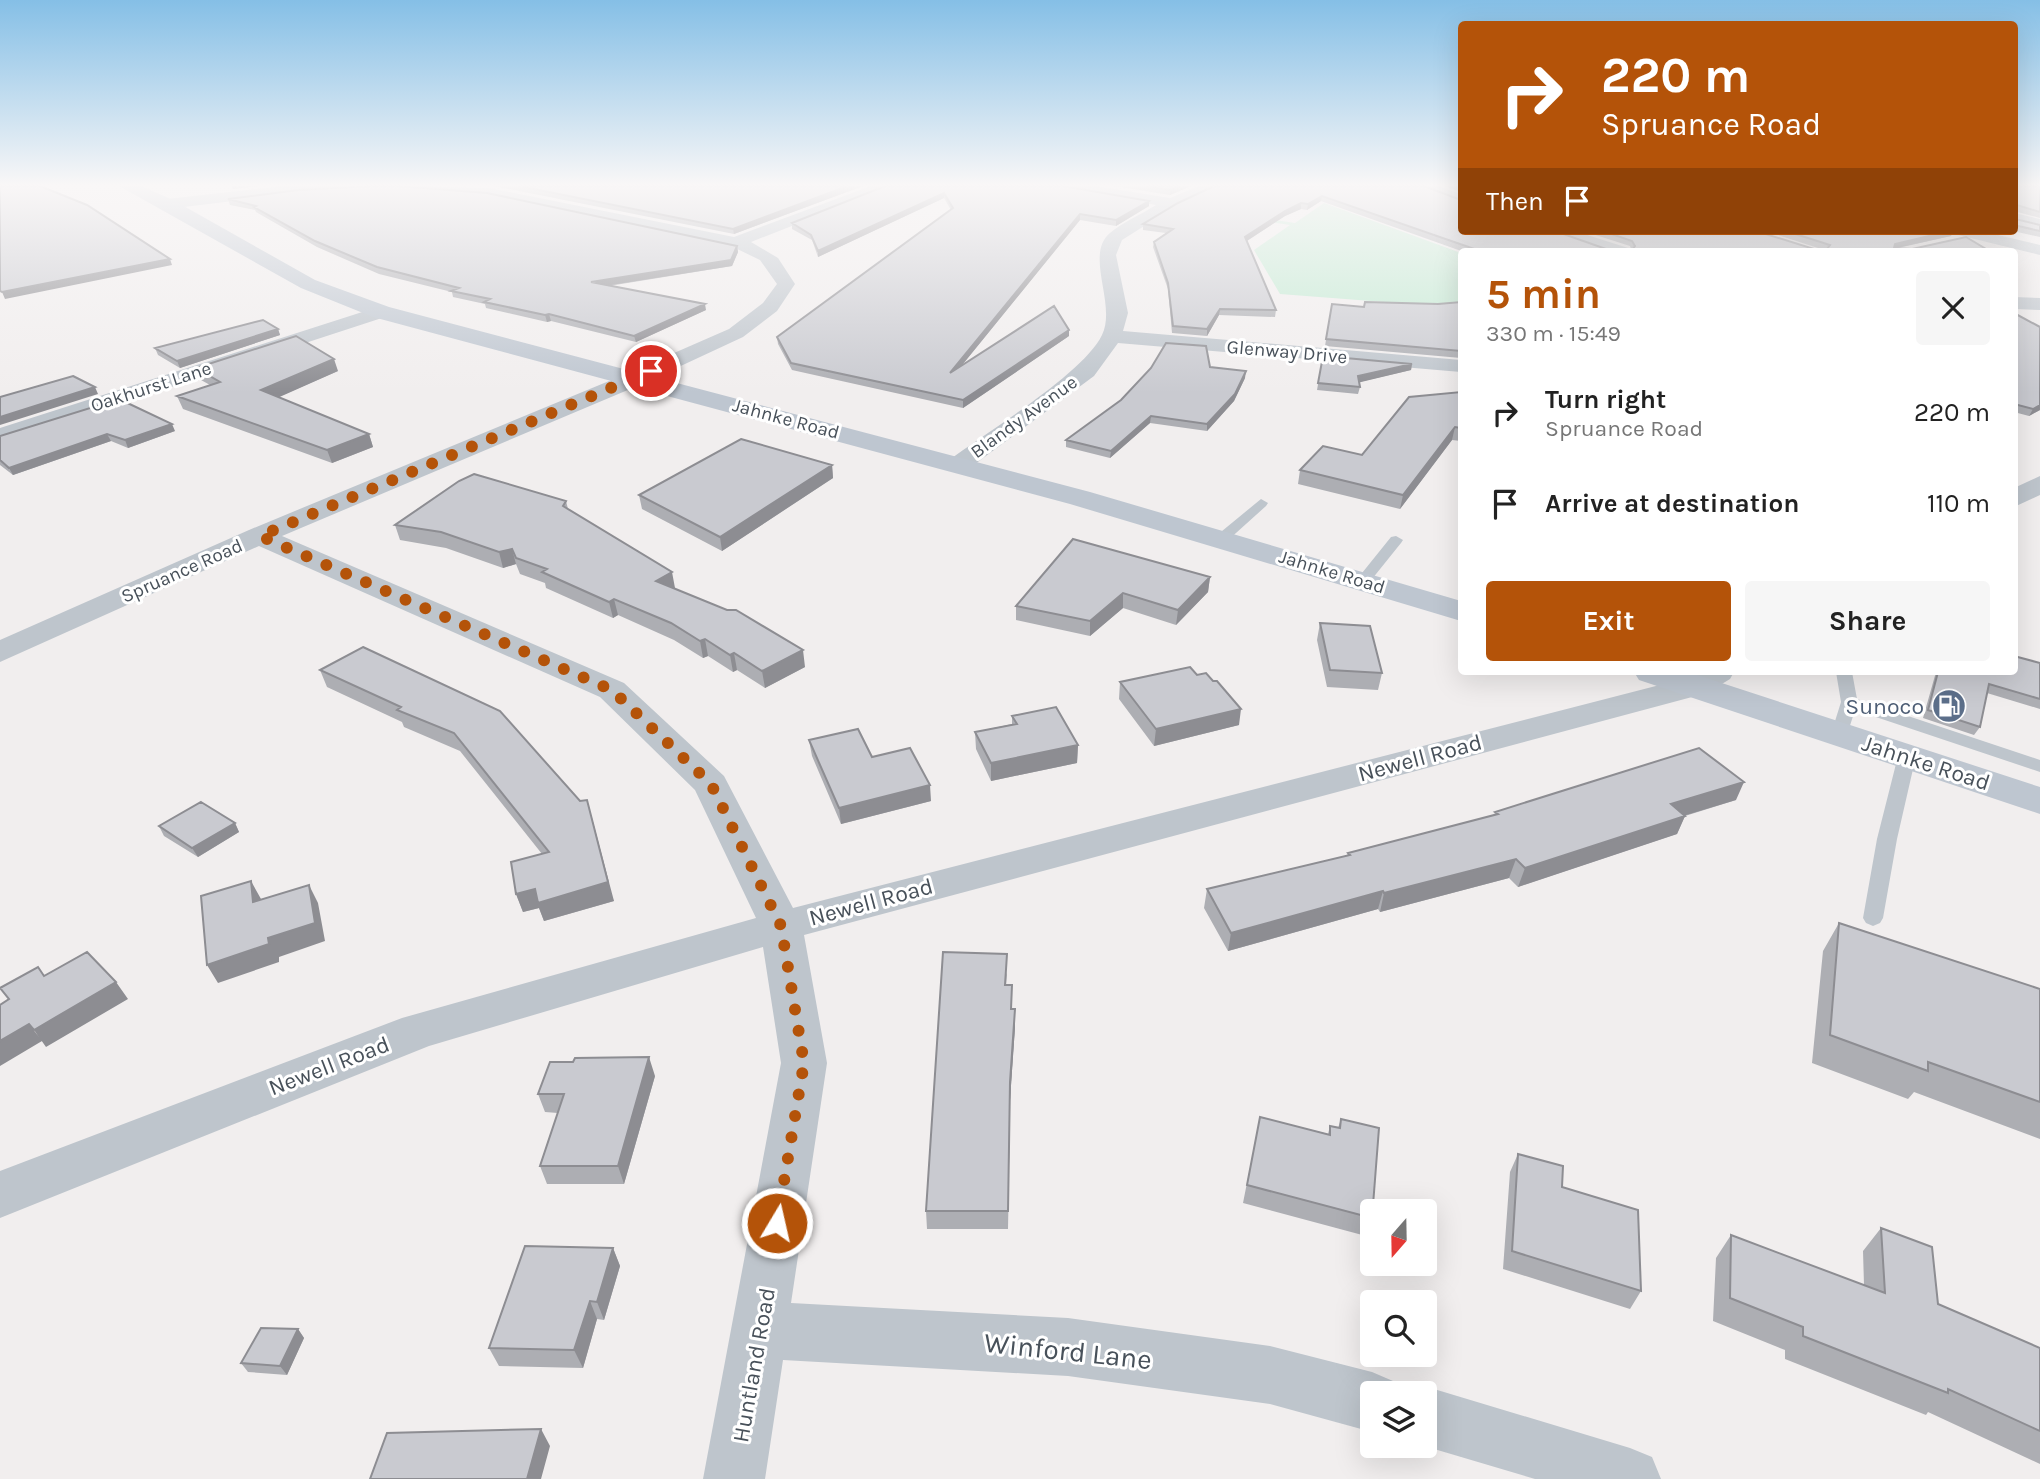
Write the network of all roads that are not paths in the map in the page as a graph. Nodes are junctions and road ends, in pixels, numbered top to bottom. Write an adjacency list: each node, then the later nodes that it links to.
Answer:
1 (257, 255): 6 (main road, Jahnke Road)
2 (766, 255): 9 (street, Spruance Road)
3 (1109, 255): 7 (street)
4 (2018, 303): 5 (street)
5 (2040, 304)
6 (381, 312): 9 (main road, Jahnke Road); 10 (street, Oakhurst Lane)
7 (1112, 336): 8 (street, Glenway Drive); 11 (street, Blandy Avenue)
8 (1458, 366)
9 (634, 379): 11 (main road, Jahnke Road); 15 (street, Spruance Road)
10 (0, 436)
11 (958, 465): 16 (main road, Jahnke Road)
12 (2040, 484): 13 (street)
13 (2018, 497)
14 (1261, 503): 16 (lane)
15 (260, 536): 20 (street, Spruance Road); 28 (street, Huntland Road)
16 (1221, 539): 18 (main road, Jahnke Road)
17 (1396, 540): 18 (lane)
18 (1363, 581): 19 (main road, Jahnke Road)
19 (1458, 610)
20 (0, 652)
21 (1675, 675): 23 (main road, Jahnke Road)
22 (1844, 675): 24 (lane)
23 (1706, 679): 24 (main road, Jahnke Road); 28 (street, Newell Road)
24 (1845, 718): 25 (main road, Jahnke Road); 26 (lane)
25 (1907, 756): 26 (main road, Jahnke Road); 27 (lane)
26 (2039, 790)
27 (1873, 918)
28 (781, 926): 29 (street, Newell Road); 30 (street, Huntland Road)
29 (0, 1195)
30 (760, 1330): 31 (street, Winford Lane); 33 (street, Huntland Road)
31 (1360, 1399)
32 (1437, 1419): 34 (street)
33 (734, 1479)
34 (1630, 1479)

